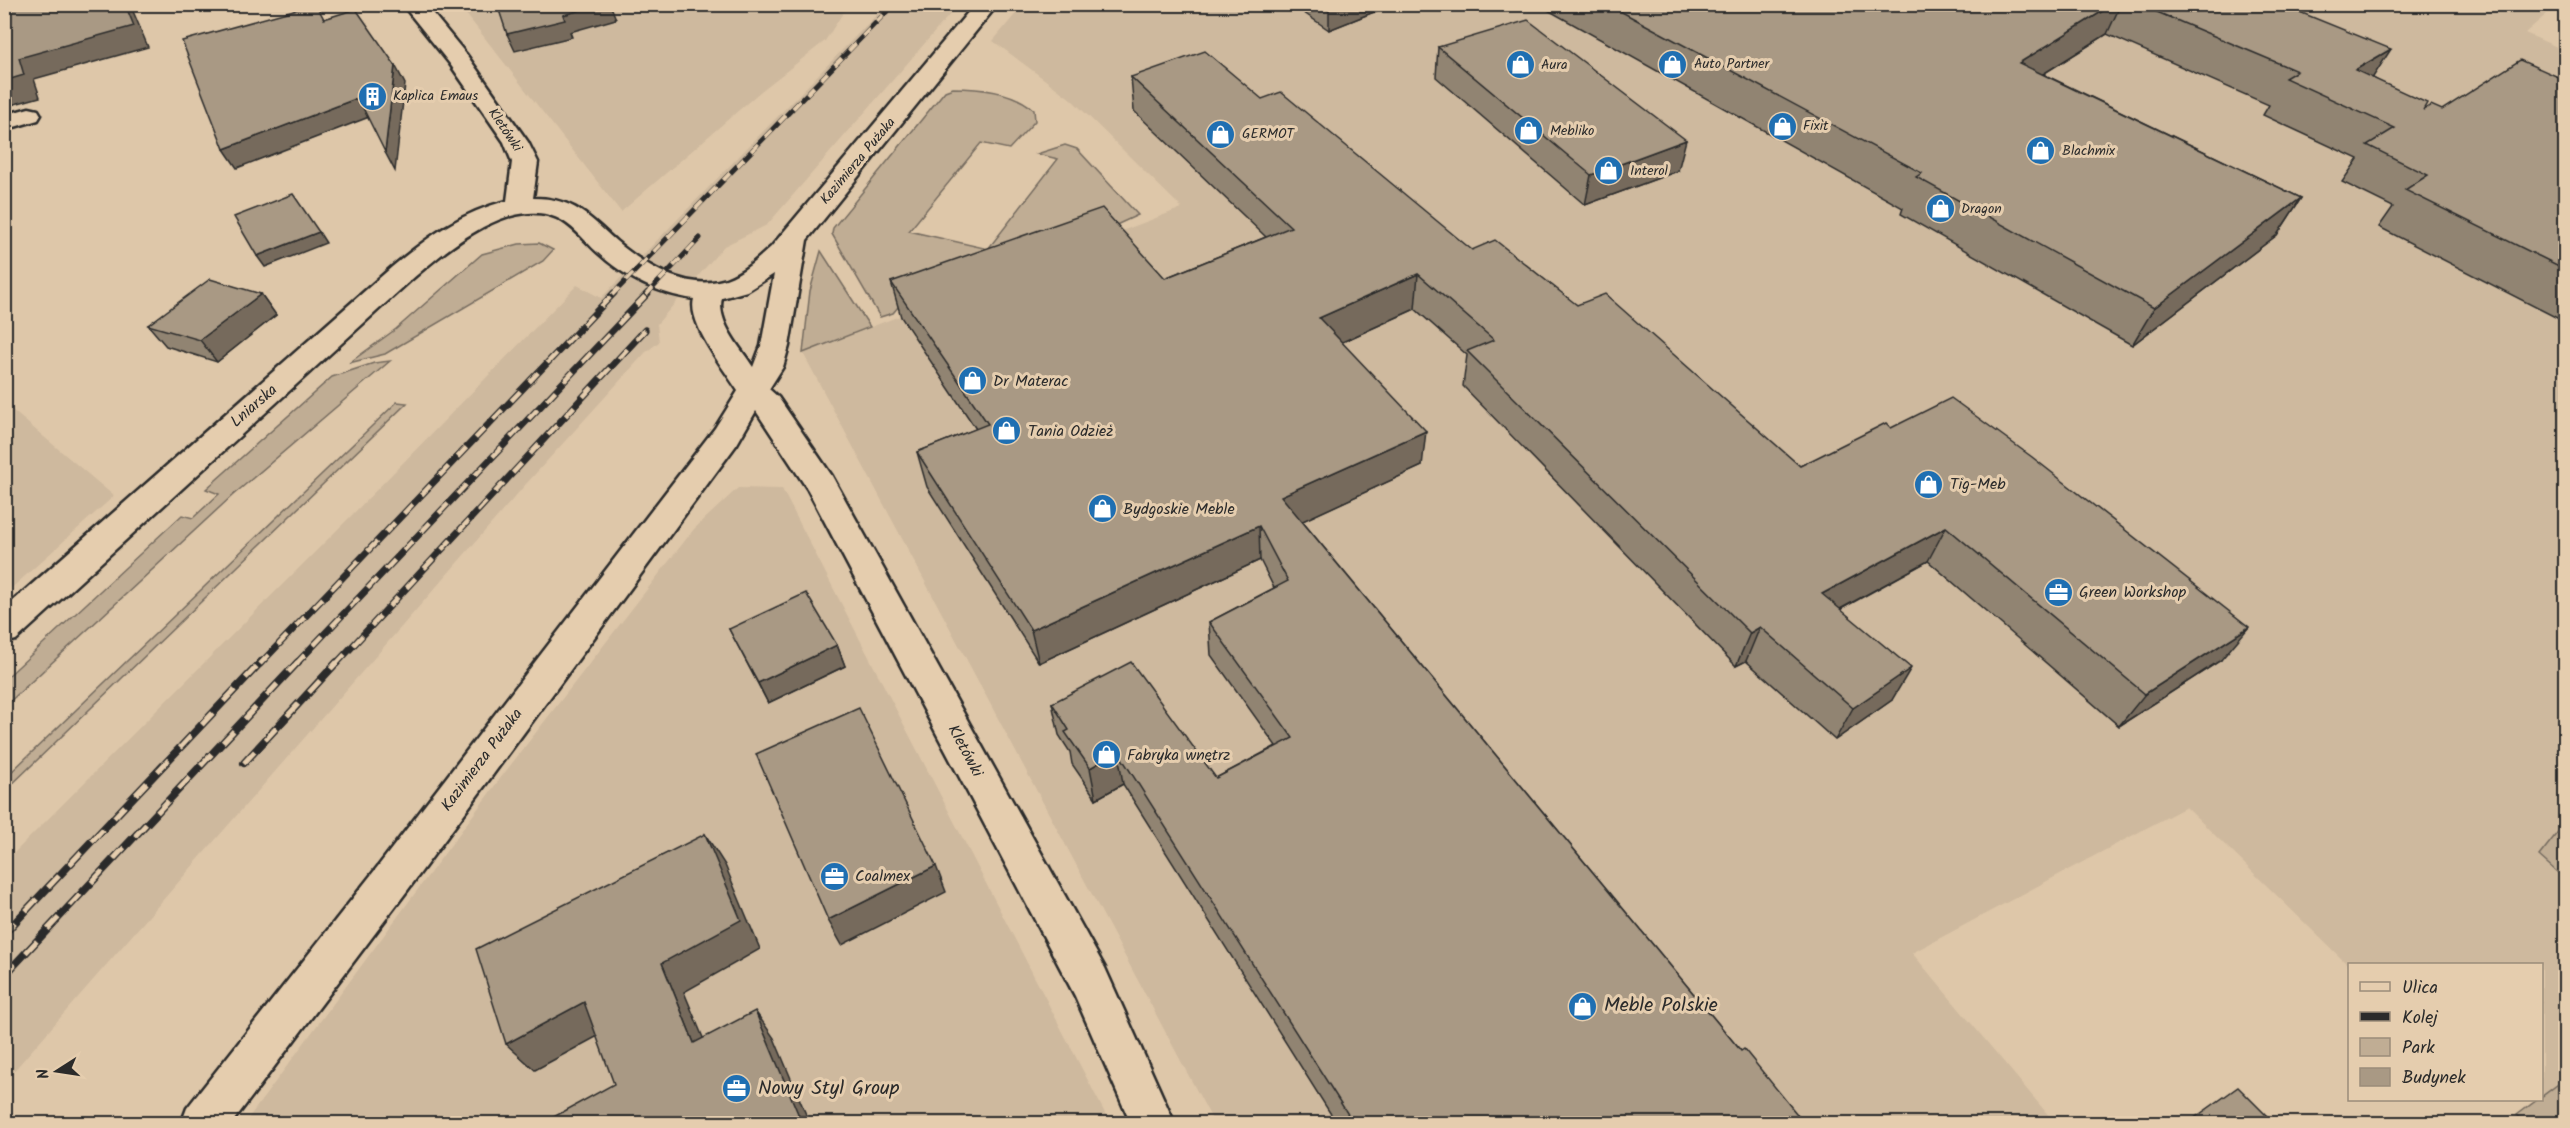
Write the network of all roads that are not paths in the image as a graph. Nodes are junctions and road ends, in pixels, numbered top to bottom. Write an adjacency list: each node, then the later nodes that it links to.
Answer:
1 (413, 4): 5 (street, Kletówki)
2 (987, 4): 6 (street, Kazimierza Pużaka)
3 (29, 116): 4 (street)
4 (4, 123)
5 (519, 207): 7 (street, Lniarska); 9 (street, Lniarska)
6 (795, 235): 7 (street, Kazimierza Pużaka); 8 (street, Kazimierza Pużaka)
7 (710, 291): 8 (street, Kletówki)
8 (754, 392): 10 (street, Kazimierza Pużaka); 11 (street, Kletówki)
9 (4, 630)
10 (203, 1124)
11 (1153, 1124)

